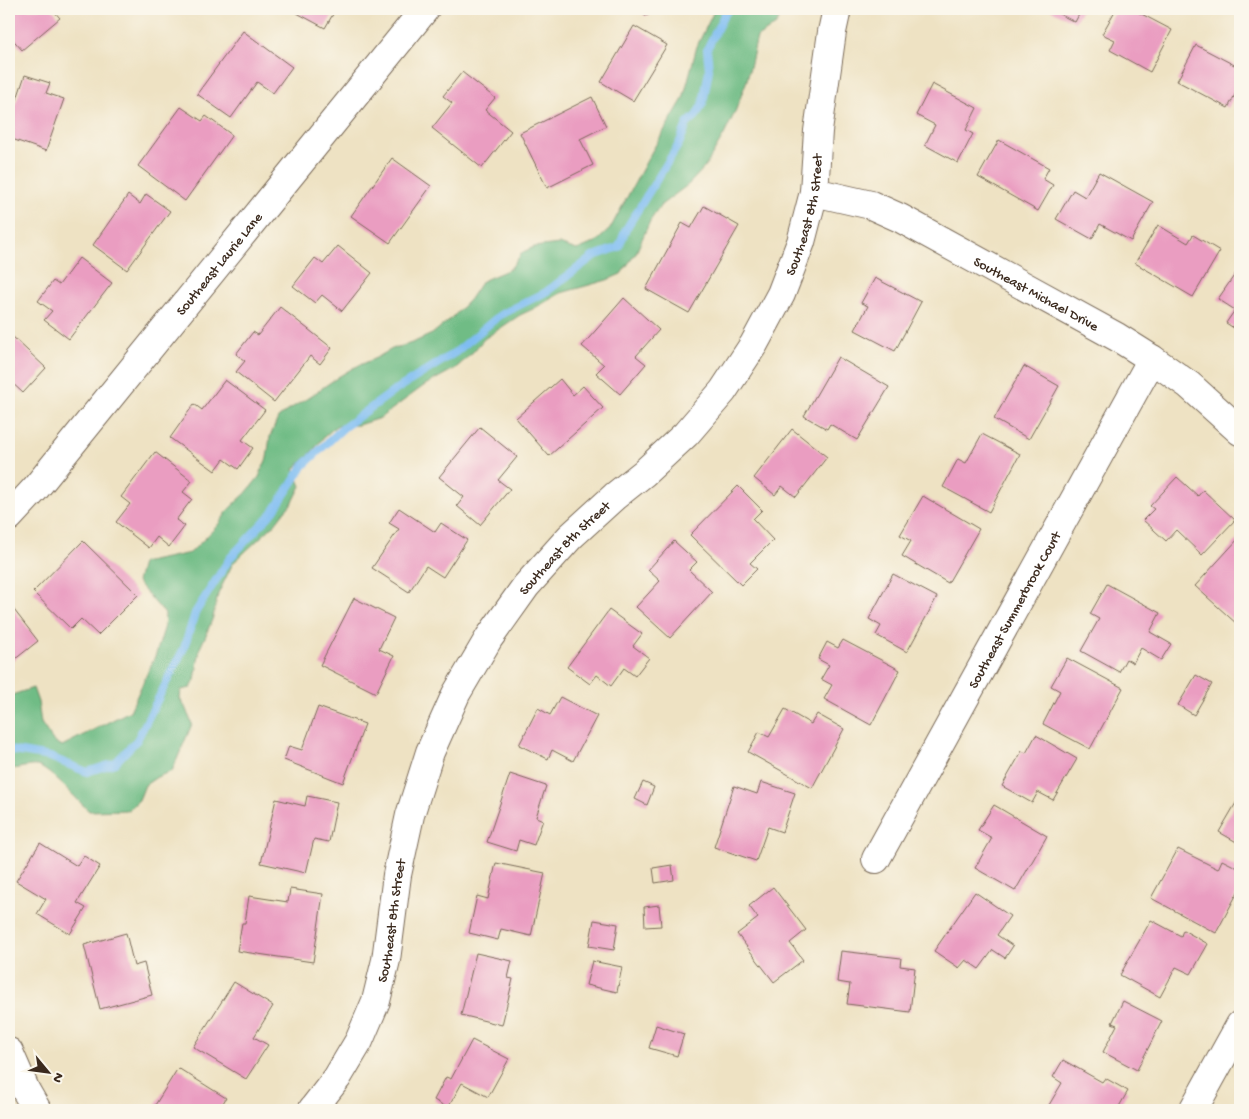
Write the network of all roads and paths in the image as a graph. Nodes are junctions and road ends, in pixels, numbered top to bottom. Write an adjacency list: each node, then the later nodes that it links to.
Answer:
1 (425, 9): 6 (street, Southeast Laurie Lane)
2 (837, 9): 3 (street, Southeast 8th Street)
3 (814, 192): 4 (street, Southeast Michael Drive); 11 (street, Southeast 8th Street)
4 (1152, 358): 5 (street, Southeast Michael Drive); 7 (street, Southeast Summerbrook Court)
5 (1240, 431)
6 (9, 517)
7 (876, 859)
8 (1240, 1025): 12 (street)
9 (9, 1052): 10 (street)
10 (37, 1110)
11 (312, 1110)
12 (1193, 1110)

